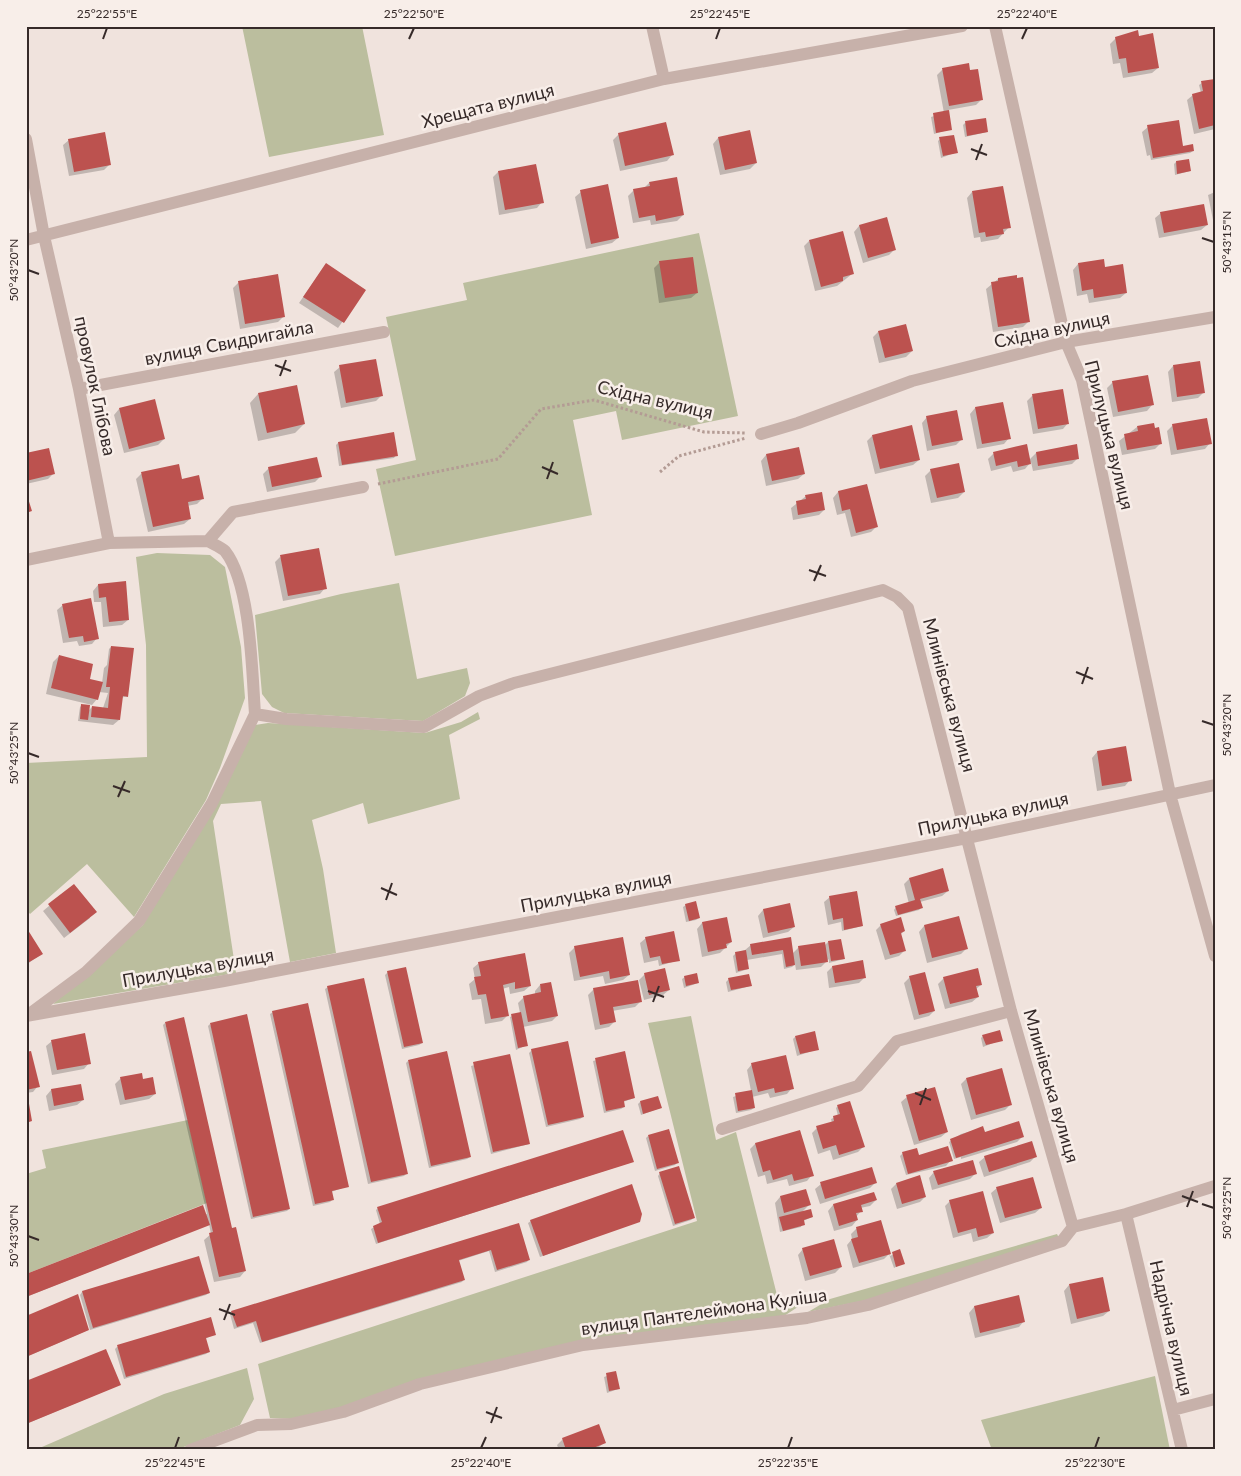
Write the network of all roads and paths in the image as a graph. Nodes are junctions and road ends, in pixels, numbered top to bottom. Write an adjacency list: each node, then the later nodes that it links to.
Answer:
1 (652, 26): 4 (street)
2 (962, 26): 4 (street, Хрещата вулиця)
3 (995, 26): 10 (street, Прилуцька вулиця)
4 (664, 79): 6 (street, Хрещата вулиця)
5 (26, 139): 6 (street, провулок Глібова)
6 (44, 236): 7 (street, Хрещата вулиця); 11 (street, провулок Глібова)
7 (26, 240)
8 (1215, 318): 10 (street, Східна вулиця)
9 (384, 332): 11 (street, вулиця Свидригайла)
10 (1066, 342): 12 (street, Східна вулиця); 20 (street, Прилуцька вулиця)
11 (79, 389): 16 (street, провулок Глібова)
12 (761, 434): 13 (path); 14 (path, Східна вулиця)
13 (660, 472)
14 (363, 487): 15 (street)
15 (208, 541): 16 (street); 18 (street)
16 (109, 542): 17 (street)
17 (26, 560)
18 (255, 714): 21 (street, Млинівська вулиця); 24 (street)
19 (1215, 785): 20 (street, Прилуцька вулиця)
20 (1170, 794): 21 (street, Прилуцька вулиця); 22 (street, Прилуцька вулиця)
21 (967, 838): 23 (street, Млинівська вулиця); 24 (street, Прилуцька вулиця)
22 (1215, 956)
23 (1010, 1011): 25 (street); 28 (street, Млинівська вулиця)
24 (26, 1016)
25 (722, 1129)
26 (1215, 1186): 27 (street, вулиця Пантелеймона Куліша)
27 (1126, 1214): 28 (street, вулиця Пантелеймона Куліша); 30 (street, Надрічна вулиця)
28 (1073, 1227): 31 (street, вулиця Пантелеймона Куліша)
29 (1215, 1399): 30 (street)
30 (1173, 1410): 32 (street, Надрічна вулиця)
31 (190, 1450)
32 (1182, 1450)

